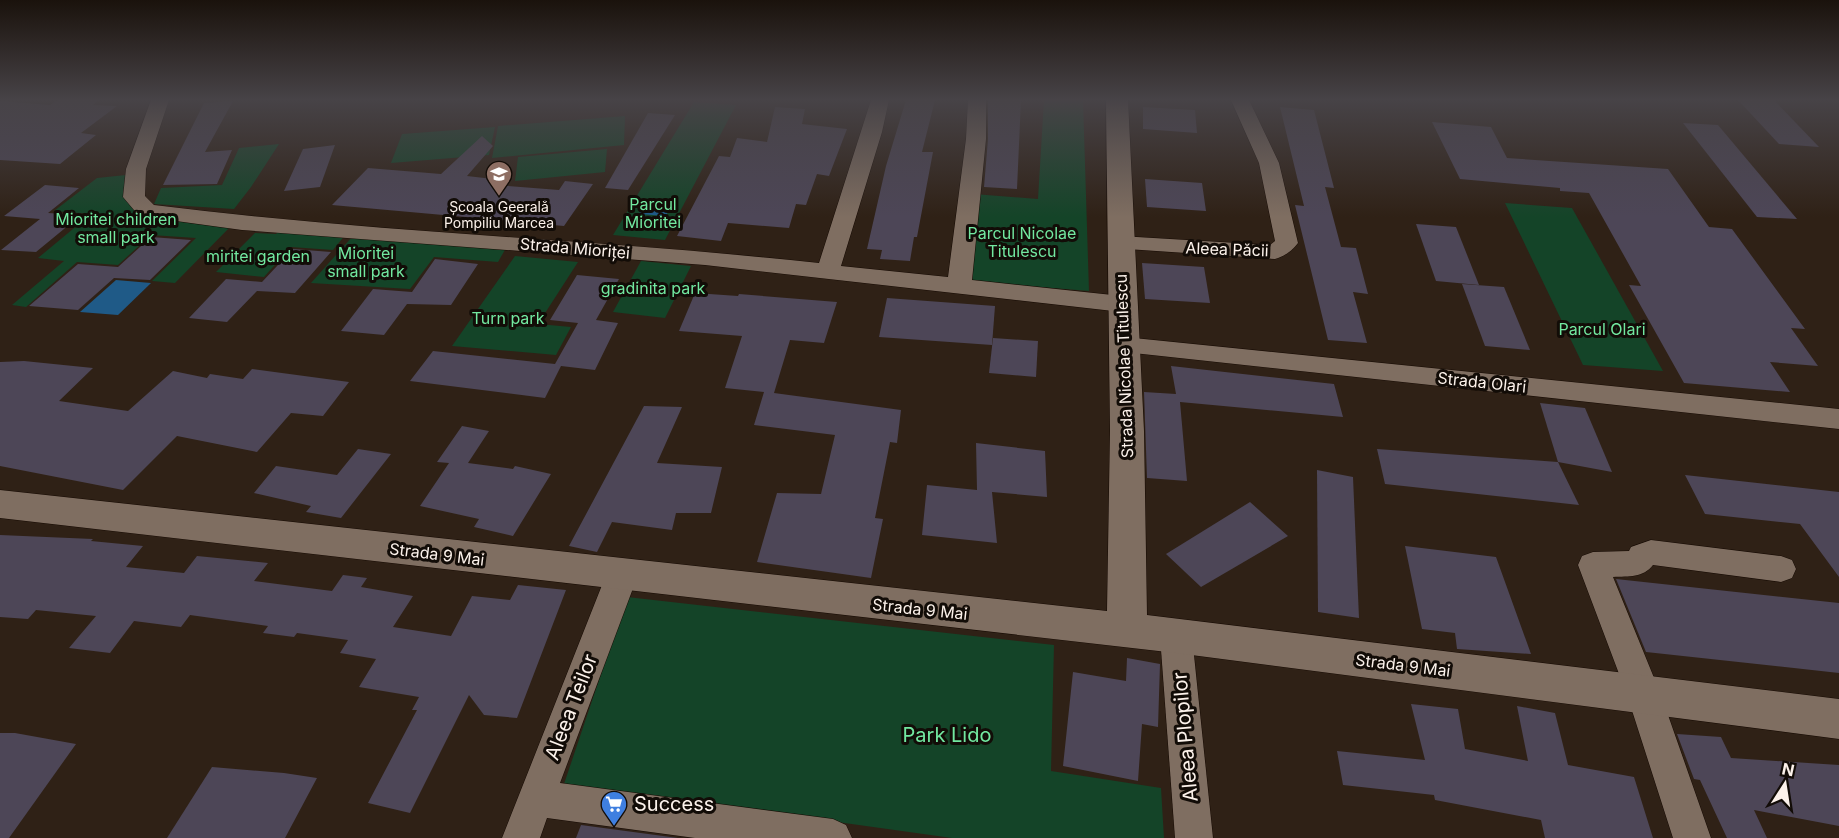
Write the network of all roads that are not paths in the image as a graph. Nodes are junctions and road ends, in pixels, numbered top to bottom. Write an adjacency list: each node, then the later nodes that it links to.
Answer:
1 (146, 139): 7 (street, Strada Mioriței)
2 (870, 139): 7 (street)
3 (975, 139): 8 (street)
4 (1118, 139): 6 (main road, Strada Nicolae Titulescu)
5 (1258, 139): 6 (street, Aleea Păcii)
6 (1120, 243): 9 (main road, Strada Nicolae Titulescu)
7 (827, 273): 8 (street, Strada Mioriței)
8 (958, 287): 9 (street, Strada Mioriței)
9 (1122, 304): 10 (main road, Strada Nicolae Titulescu)
10 (1124, 345): 11 (street, Strada Olari); 15 (main road, Strada Nicolae Titulescu)
11 (1839, 419)
12 (0, 504): 14 (main road, Strada 9 Mai)
13 (1782, 569): 17 (street)
14 (622, 575): 15 (main road, Strada 9 Mai); 19 (street, Aleea Teilor)
15 (1127, 632): 16 (main road, Strada 9 Mai)
16 (1176, 636): 17 (main road, Strada 9 Mai); 22 (street, Aleea Plopilor)
17 (1644, 695): 18 (main road, Strada 9 Mai); 23 (street)
18 (1839, 719)
19 (536, 798): 20 (street, Aleea Teilor); 21 (street)
20 (521, 838)
21 (832, 838)
22 (1194, 838)
23 (1692, 838)

